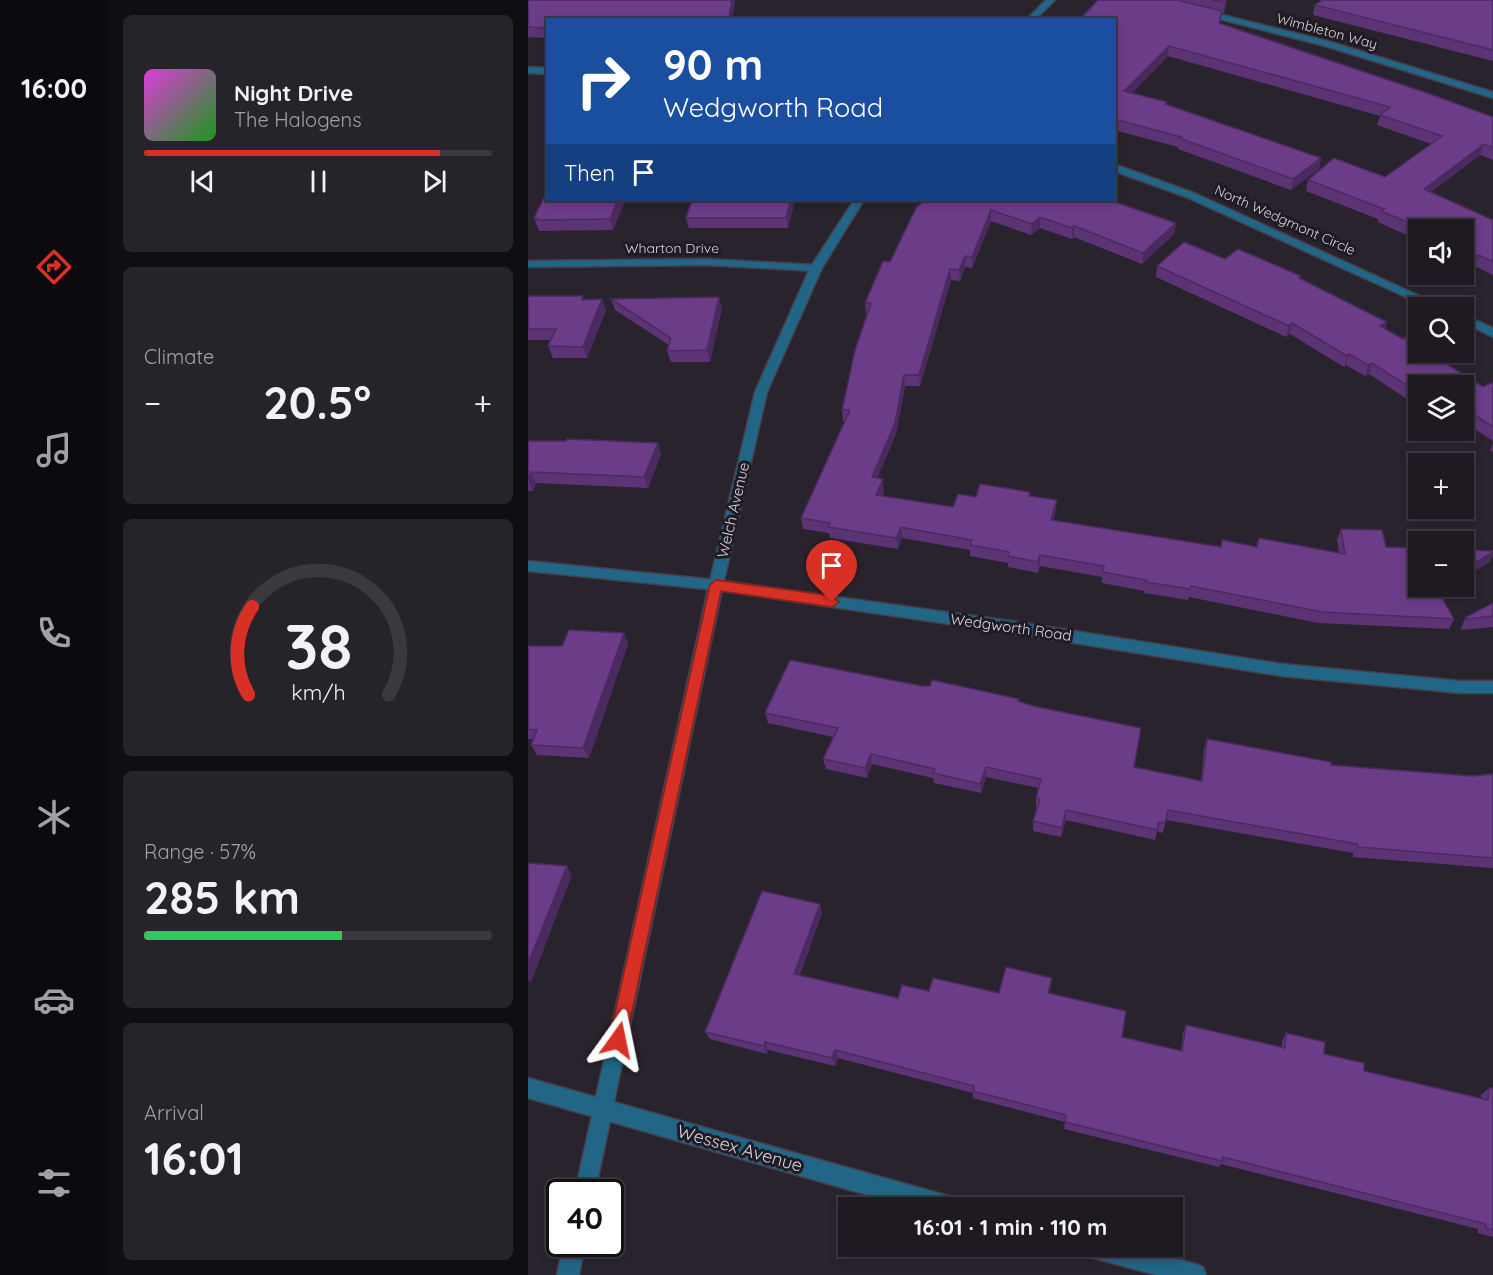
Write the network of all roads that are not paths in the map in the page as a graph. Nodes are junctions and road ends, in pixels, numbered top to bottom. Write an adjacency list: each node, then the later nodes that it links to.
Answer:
1 (1051, 0): 3 (street)
2 (1194, 10): 6 (street, Wimbleton Way)
3 (1032, 18)
4 (528, 70): 5 (street)
5 (546, 71)
6 (1493, 95)
7 (1116, 167): 11 (street, North Wedgmont Circle)
8 (859, 201): 10 (street, Welch Avenue)
9 (528, 264): 10 (street, Wharton Drive)
10 (816, 268): 15 (street, Welch Avenue)
11 (1417, 297)
12 (1474, 323): 13 (street)
13 (1493, 333)
14 (528, 566): 15 (street, Wedgworth Road)
15 (716, 585): 16 (street, Wedgworth Road); 18 (street, Welch Avenue)
16 (1493, 687)
17 (528, 1088): 18 (street, Wessex Avenue)
18 (603, 1109): 19 (street, Welch Avenue); 20 (street, Wessex Avenue)
19 (588, 1179)
20 (913, 1197)
21 (571, 1257): 23 (street)
22 (1130, 1257): 24 (street)
23 (568, 1275)
24 (1196, 1275)

